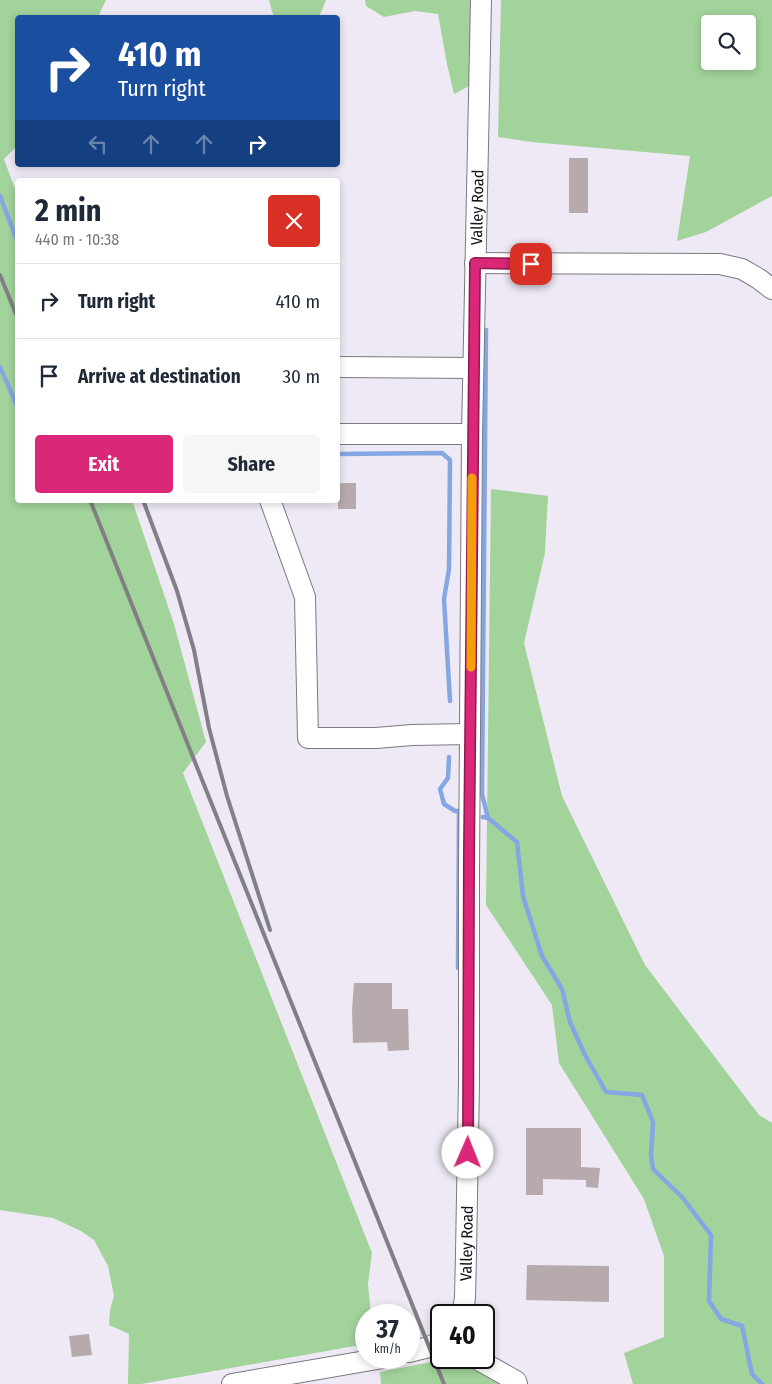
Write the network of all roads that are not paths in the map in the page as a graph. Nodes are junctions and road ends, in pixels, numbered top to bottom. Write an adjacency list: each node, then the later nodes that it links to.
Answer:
1 (481, 0): 2 (street, Valley Road)
2 (475, 263): 3 (street); 5 (street, Valley Road)
3 (772, 289)
4 (340, 367): 5 (street)
5 (473, 368): 7 (street, Valley Road)
6 (340, 434): 7 (street)
7 (472, 434): 9 (street, Valley Road)
8 (271, 503): 9 (street)
9 (470, 734): 10 (street, Valley Road)
10 (463, 1304)
11 (355, 1363): 13 (street)
12 (495, 1369): 14 (street)
13 (232, 1384)
14 (516, 1384)

